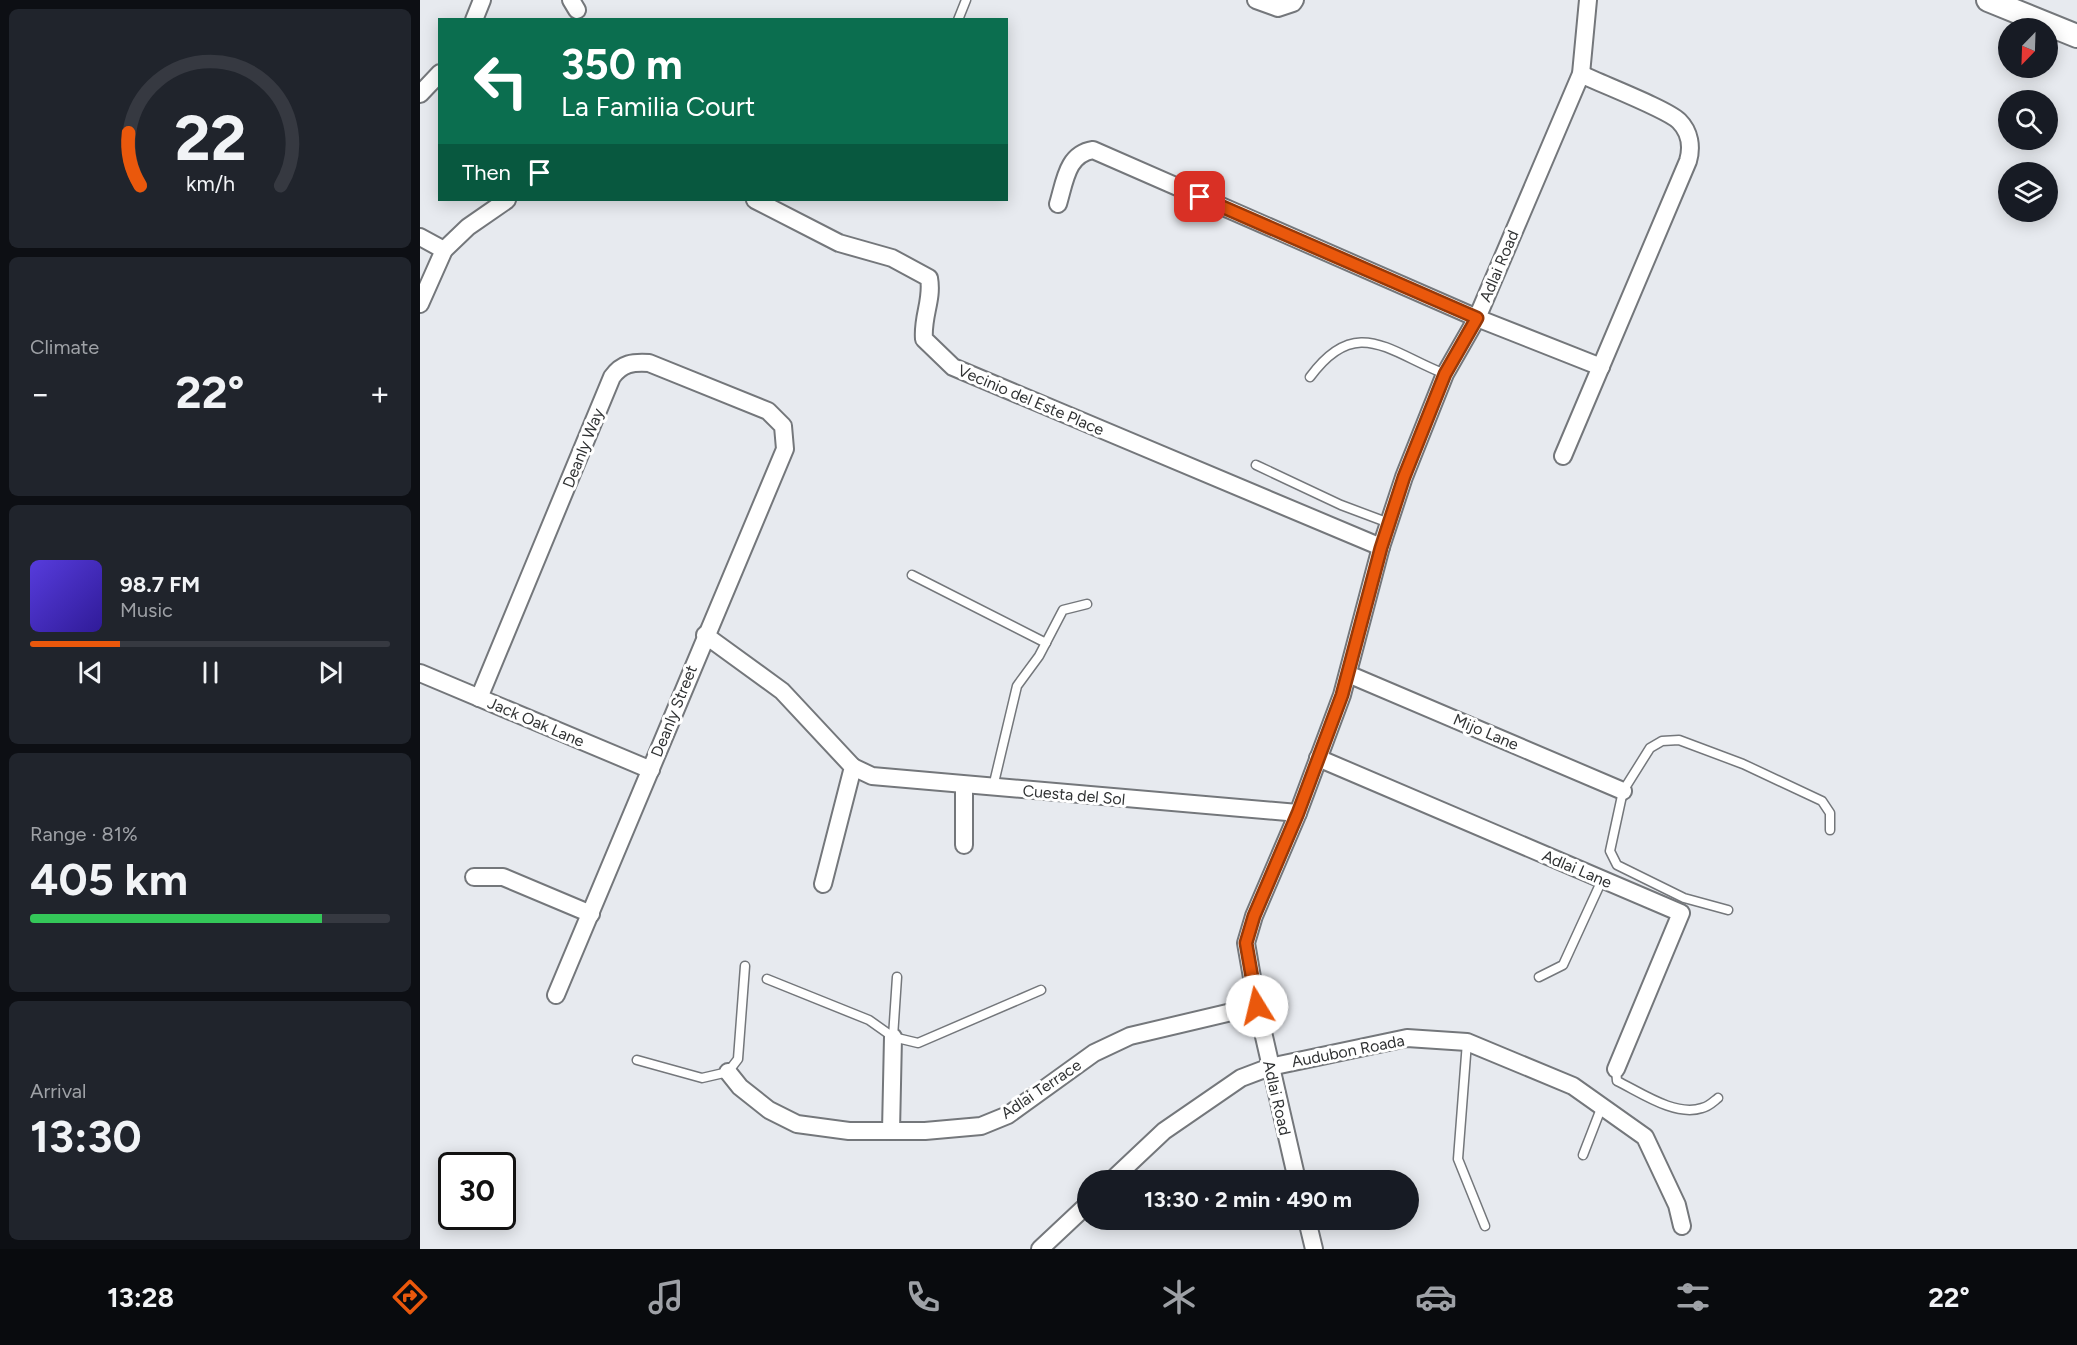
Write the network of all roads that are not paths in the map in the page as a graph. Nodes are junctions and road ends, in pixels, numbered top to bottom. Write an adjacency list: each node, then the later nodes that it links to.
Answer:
1 (482, 0): 7 (street)
2 (966, 0): 8 (lane)
3 (1256, 0): 4 (street)
4 (1295, 0)
5 (1588, 0): 10 (street, Adlai Road)
6 (1988, 0): 9 (street)
7 (475, 18)
8 (959, 18)
9 (2077, 36)
10 (1581, 74): 19 (street, Adlai Road); 20 (street)
11 (438, 76): 12 (street)
12 (420, 94)
13 (506, 201): 17 (street)
14 (757, 201): 27 (street, Vecinio del Este Place)
15 (1058, 204): 19 (street)
16 (420, 237): 17 (street)
17 (444, 250): 18 (street)
18 (420, 304)
19 (1477, 318): 20 (street); 21 (street, Adlai Road)
20 (1601, 367): 24 (street)
21 (1445, 374): 22 (lane); 26 (street, Adlai Road)
22 (1310, 377)
23 (783, 426): 30 (street, Deanly Street); 34 (street, Deanly Way)
24 (1563, 456)
25 (1256, 465): 26 (lane)
26 (1389, 523): 27 (street, Adlai Road)
27 (1381, 548): 33 (street, Adlai Road)
28 (912, 575): 31 (lane)
29 (1087, 604): 31 (lane)
30 (705, 635): 36 (street, Cuesta del Sol); 37 (street, Deanly Street)
31 (1046, 643): 39 (lane)
32 (420, 674): 34 (street, Jack Oak Lane)
33 (1348, 674): 35 (street, Adlai Road); 40 (street, Mijo Lane)
34 (479, 698): 37 (street, Jack Oak Lane)
35 (1318, 758): 41 (street, Adlai Road); 45 (street, Adlai Lane)
36 (853, 767): 38 (street, Cuesta del Sol); 46 (street)
37 (651, 770): 48 (street, Deanly Street)
38 (964, 785): 39 (street, Cuesta del Sol); 43 (street)
39 (993, 787): 41 (street, Cuesta del Sol)
40 (1623, 791): 42 (lane); 47 (lane)
41 (1298, 813): 55 (street, Adlai Road)
42 (1830, 830)
43 (964, 845)
44 (474, 878): 48 (street)
45 (1602, 880): 51 (lane); 60 (street, Adlai Lane)
46 (823, 884)
47 (1728, 910)
48 (591, 914): 54 (street, Deanly Street)
49 (745, 966): 61 (lane)
50 (897, 977): 56 (lane)
51 (1539, 977)
52 (767, 979): 56 (lane)
53 (1041, 990): 56 (lane)
54 (556, 995)
55 (1257, 1006): 59 (street, Adlai Road); 64 (street, Adlai Terrace)
56 (893, 1037): 64 (street)
57 (1467, 1042): 59 (street, Audubon Roada); 63 (street, Audubon Roada); 69 (lane)
58 (637, 1060): 61 (lane)
59 (1270, 1067): 66 (street, Audubon Roada); 67 (street, Adlai Road)
60 (1616, 1070): 62 (lane)
61 (728, 1072): 64 (street, Adlai Terrace)
62 (1718, 1098)
63 (1602, 1106): 65 (lane); 70 (street, Audubon Roada)
64 (891, 1131)
65 (1583, 1155)
66 (1123, 1170)
67 (1295, 1170)
68 (1077, 1214): 72 (street)
69 (1485, 1226)
70 (1682, 1226)
71 (1309, 1230): 73 (street)
72 (1040, 1249)
73 (1314, 1249)

